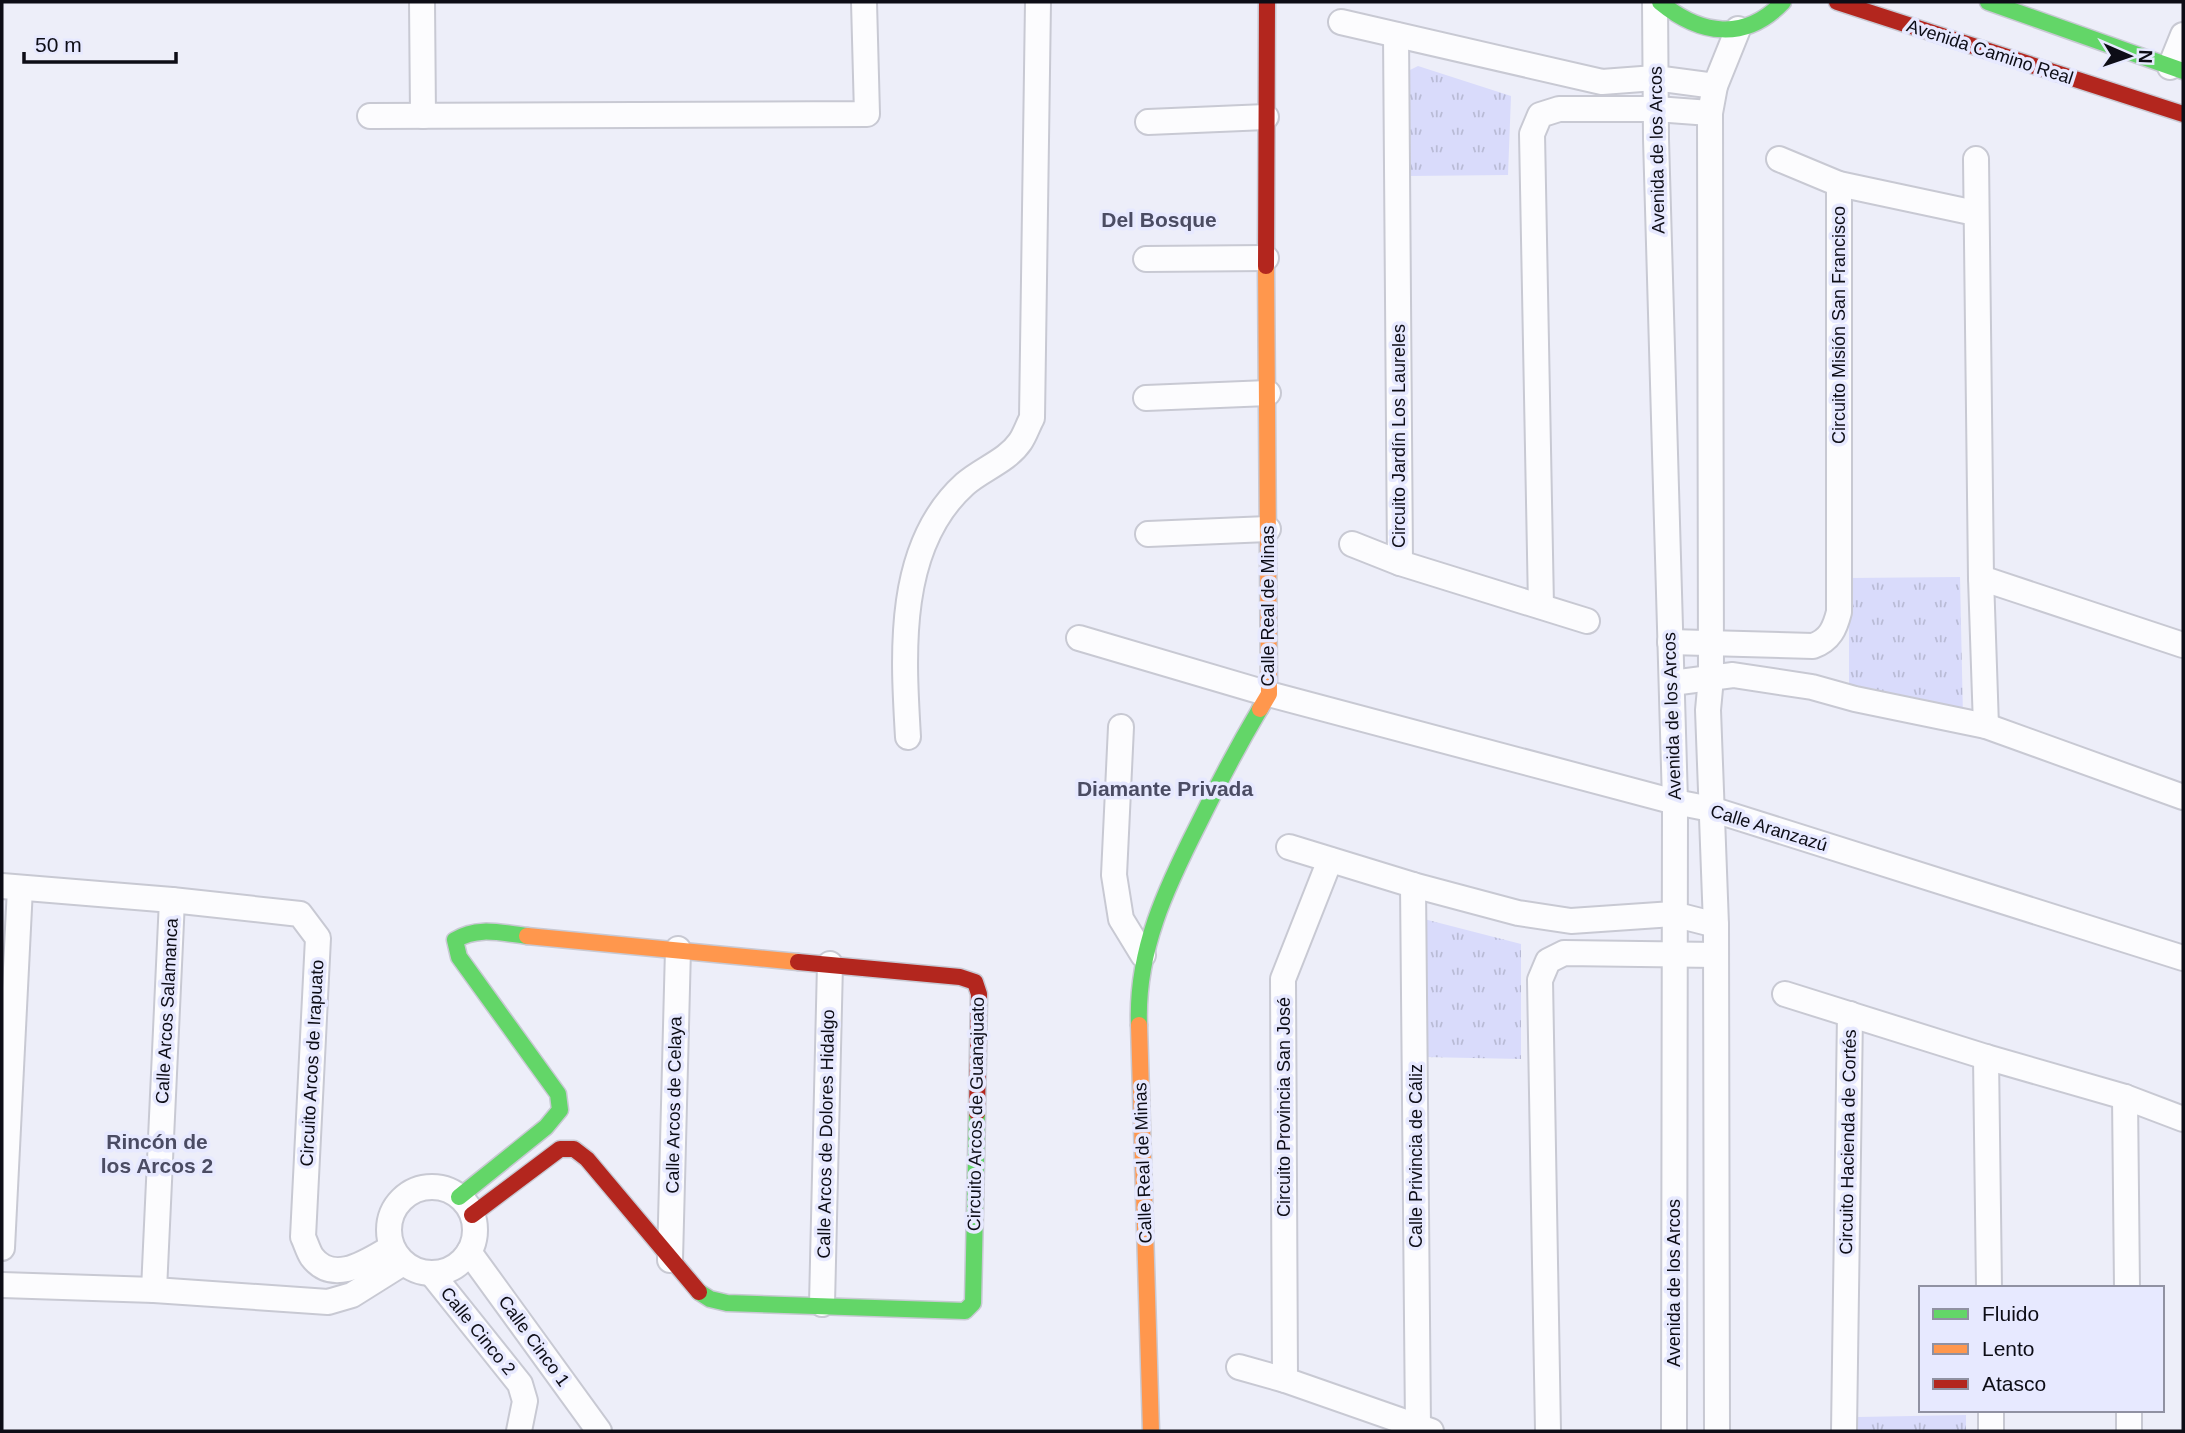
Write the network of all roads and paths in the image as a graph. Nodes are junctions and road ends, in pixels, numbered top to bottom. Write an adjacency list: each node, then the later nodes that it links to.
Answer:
1 (422, 2): 22 (street)
2 (864, 2): 22 (street)
3 (1038, 2): 49 (street)
4 (1267, 2): 23 (street, Calle Real de Minas)
5 (1657, 2): 12 (street); 16 (street, Avenida de los Arcos)
6 (1837, 2): 20 (street, Avenida Camino Real)
7 (1988, 2): 11 (street)
8 (2047, 2): 11 (street)
9 (1786, 4): 12 (street)
10 (1341, 22): 13 (street)
11 (2057, 26): 15 (street)
12 (1738, 29): 17 (street, Avenida de los Arcos)
13 (1396, 35): 16 (street); 36 (street, Circuito Jardín Los Laureles)
14 (2183, 35): 15 (street)
15 (2177, 69)
16 (1655, 78): 17 (street); 18 (street, Avenida de los Arcos)
17 (1715, 86): 19 (street, Avenida de los Arcos)
18 (1656, 109): 19 (street); 38 (street); 41 (street, Avenida de los Arcos)
19 (1710, 113): 42 (street, Avenida de los Arcos)
20 (2183, 114)
21 (370, 116): 22 (street)
22 (423, 116)
23 (1266, 117): 24 (street); 29 (street, Calle Real de Minas)
24 (1148, 122)
25 (1779, 159): 27 (street)
26 (1976, 159): 28 (street)
27 (1839, 184): 28 (street, Circuito Misión San Francisco); 42 (street, Circuito Misión San Francisco)
28 (1975, 214): 37 (street)
29 (1266, 258): 30 (street); 31 (street, Calle Real de Minas)
30 (1146, 259)
31 (1268, 393): 32 (street); 33 (street, Calle Real de Minas)
32 (1146, 398)
33 (1268, 529): 34 (street); 46 (street, Calle Real de Minas)
34 (1148, 534)
35 (1352, 544): 36 (street)
36 (1400, 563): 38 (street, Circuito Jardín Los Laureles)
37 (1981, 578): 43 (street); 47 (street)
38 (1541, 606): 39 (street, Circuito Jardín Los Laureles)
39 (1587, 621)
40 (1079, 638): 46 (street, Calle Aranzazú)
41 (1670, 642): 42 (street, Circuito Misión San Francisco); 45 (street, Avenida de los Arcos)
42 (1711, 642): 44 (street, Avenida de los Arcos)
43 (2183, 645)
44 (1711, 678): 45 (street); 47 (street); 52 (street, Avenida de los Arcos)
45 (1672, 683): 51 (street, Avenida de los Arcos)
46 (1269, 694): 51 (street, Calle Aranzazú); 62 (street, Calle Real de Minas)
47 (1986, 726): 50 (street)
48 (1121, 727): 62 (street)
49 (908, 737)
50 (2183, 797)
51 (1675, 803): 52 (street, Calle Aranzazú); 58 (street, Avenida de los Arcos)
52 (1711, 809): 59 (street, Avenida de los Arcos); 64 (street, Calle Aranzazú)
53 (1289, 847): 54 (street)
54 (1330, 860): 55 (street); 83 (street, Circuito Provincia San José)
55 (1413, 885): 58 (street); 86 (street, Calle Privincia de Cáliz)
56 (11, 887): 57 (street, Circuito Arcos de Irapuato); 72 (street)
57 (172, 900): 74 (street, Circuito Arcos de Irapuato); 80 (street, Calle Arcos Salamanca)
58 (1673, 914): 59 (street); 61 (street, Avenida de los Arcos)
59 (1716, 925): 63 (street, Avenida de los Arcos)
60 (678, 949): 65 (street, Circuito Arcos de Guanajuato); 71 (street, Circuito Arcos de Guanajuato); 75 (street, Calle Arcos de Celaya)
61 (1674, 954): 63 (street); 90 (street); 91 (street, Avenida de los Arcos)
62 (1143, 955): 89 (street, Calle Real de Minas)
63 (1716, 955): 92 (street, Avenida de los Arcos)
64 (2183, 958)
65 (830, 964): 81 (street, Calle Arcos de Dolores Hidalgo); 81 (street, Circuito Arcos de Guanajuato)
66 (1785, 994): 67 (street)
67 (1850, 1014): 68 (street, Circuito Hacienda de Cortés); 93 (street, Circuito Hacienda de Cortés)
68 (1986, 1057): 69 (street, Circuito Hacienda de Cortés); 78 (street)
69 (2125, 1097): 70 (street, Circuito Hacienda de Cortés); 79 (street)
70 (2183, 1119)
71 (466, 1206): 73 (street); 74 (street); 75 (street, Circuito Arcos de Guanajuato)
72 (2, 1248)
73 (469, 1252): 76 (street); 88 (street, Calle Cinco 1)
74 (398, 1255): 76 (street); 80 (street)
75 (670, 1260): 81 (street, Circuito Arcos de Guanajuato)
76 (432, 1274): 87 (street, Calle Cinco 2)
77 (2, 1285): 80 (street)
78 (1989, 1286)
79 (2127, 1286)
80 (154, 1290)
81 (822, 1304)
82 (1240, 1367): 83 (street)
83 (1285, 1380): 86 (street)
84 (1991, 1412): 94 (street)
85 (2129, 1412): 95 (street)
86 (1424, 1429)
87 (519, 1431)
88 (599, 1431)
89 (1151, 1431)
90 (1548, 1431)
91 (1674, 1431)
92 (1717, 1431)
93 (1844, 1431)
94 (1991, 1431)
95 (2129, 1431)

